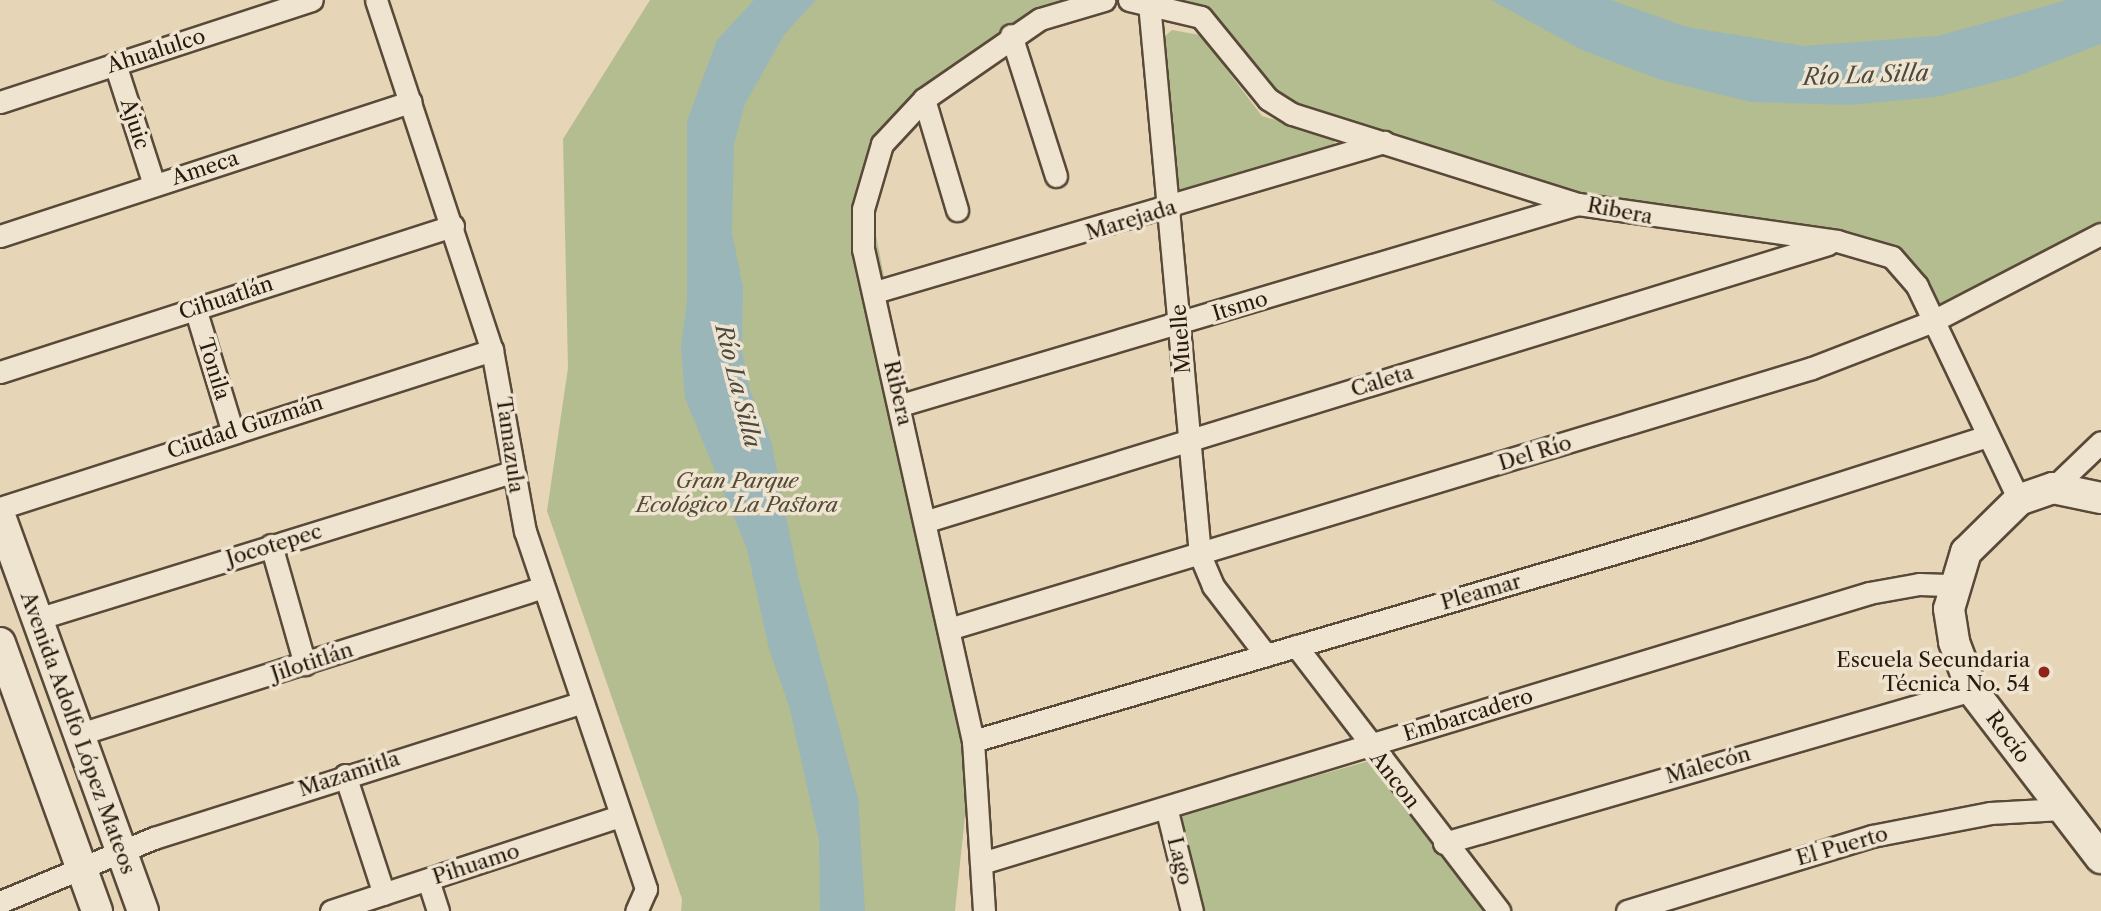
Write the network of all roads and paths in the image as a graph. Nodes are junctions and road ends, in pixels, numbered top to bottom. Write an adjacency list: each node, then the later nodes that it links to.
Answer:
1 (312, 0): 6 (street, Ahualulco)
2 (376, 0): 9 (street, Tamazula)
3 (1104, 0): 5 (street, Ribera)
4 (1139, 2): 10 (street, Ribera); 14 (street, Muelle)
5 (1011, 35): 7 (street, Ribera); 11 (street)
6 (115, 64): 8 (street, Ahualulco); 12 (street, Ajuic)
7 (924, 99): 15 (street); 20 (street, Ribera)
8 (0, 102)
9 (411, 102): 12 (street, Ameca); 16 (street, Tamazula)
10 (1384, 142): 13 (street, Ribera); 14 (street, Marejada)
11 (1056, 176)
12 (154, 185): 18 (street, Ameca)
13 (1578, 204): 19 (street, Ribera); 23 (street, Itsmo)
14 (1171, 208): 20 (street, Marejada); 23 (street, Muelle)
15 (957, 210)
16 (453, 226): 21 (street, Cihuatlán); 24 (street, Tamazula)
17 (2101, 234): 22 (street, Del Río)
18 (0, 236)
19 (1837, 241): 22 (street, Ribera); 29 (street, Caleta)
20 (875, 292): 26 (street, Ribera)
21 (195, 308): 25 (street, Cihuatlán); 27 (street, Tonila)
22 (1933, 321): 28 (street, Ribera); 39 (street, Del Río)
23 (1180, 324): 26 (street, Itsmo); 29 (street, Muelle)
24 (492, 350): 27 (street, Ciudad Guzmán); 31 (street, Tamazula)
25 (0, 372)
26 (901, 405): 37 (street, Ribera)
27 (232, 430): 35 (street, Ciudad Guzmán)
28 (1988, 436): 34 (street, Ribera); 45 (street, Pleamar)
29 (1188, 441): 37 (street, Caleta); 39 (street, Muelle)
30 (2101, 442): 32 (street)
31 (511, 472): 38 (street, Jocotepec); 41 (street, Tamazula)
32 (2053, 488): 33 (main road); 34 (main road)
33 (2101, 498)
34 (2019, 500): 40 (main road, Rocío)
35 (0, 508)
36 (0, 516): 42 (main road, Avenida Adolfo López Mateos)
37 (927, 521): 43 (street, Ribera)
38 (271, 545): 42 (street, Jocotepec); 47 (street)
39 (1200, 555): 43 (street, Del Río); 46 (street, Muelle)
40 (1954, 585): 48 (main road, Rocío); 52 (street, Embarcadero)
41 (543, 587): 47 (street, Jilotitlán); 49 (street, Tamazula)
42 (37, 619): 50 (main road, Avenida Adolfo López Mateos)
43 (952, 628): 51 (street, Ribera)
44 (0, 643): 61 (main road, Avenida Adolfo López Mateos)
45 (1296, 646): 46 (street, Pleamar); 52 (street, Ancon)
46 (1266, 656): 51 (street, Pleamar)
47 (306, 664): 50 (street, Jilotitlán)
48 (1972, 690): 54 (main road, Rocío); 57 (street, Malecón)
49 (579, 703): 53 (street, Mazamitla); 56 (street, Tamazula)
50 (80, 734): 58 (main road, Avenida Adolfo López Mateos)
51 (973, 741): 60 (street, Ribera)
52 (1368, 746): 55 (street, Embarcadero); 57 (street, Ancon)
53 (345, 775): 58 (street, Mazamitla); 63 (street)
54 (2062, 809): 59 (main road, Rocío); 73 (street, El Puerto)
55 (1167, 811): 60 (street, Embarcadero); 71 (street, Lago)
56 (620, 816): 62 (street, Pihuamo); 69 (street, Tamazula)
57 (1444, 843): 72 (street, Ancon)
58 (121, 852): 61 (street, Mazamitla); 66 (main road, Avenida Adolfo López Mateos)
59 (2101, 858)
60 (985, 862): 70 (street, Ribera)
61 (82, 870): 64 (street, Mazamitla); 65 (main road, Avenida Adolfo López Mateos)
62 (428, 880): 63 (street, Pihuamo); 68 (street)
63 (384, 894): 67 (street, Pihuamo)
64 (0, 902)
65 (97, 911)
66 (143, 911)
67 (331, 911)
68 (438, 911)
69 (636, 911)
70 (984, 911)
71 (1192, 911)
72 (1499, 911)
73 (1627, 911)

